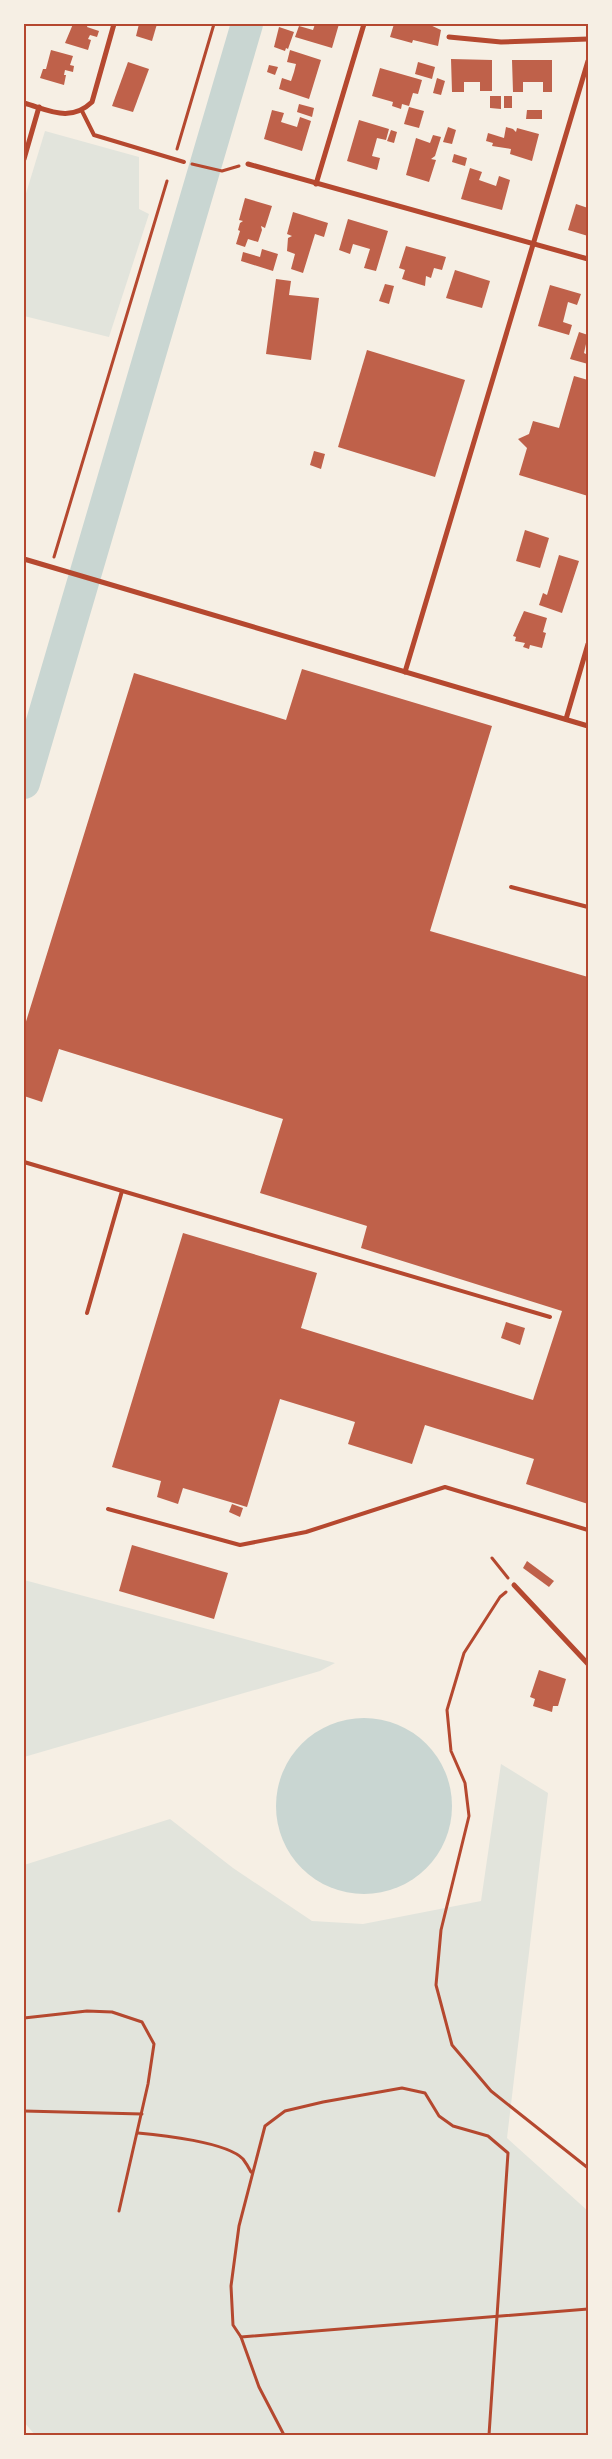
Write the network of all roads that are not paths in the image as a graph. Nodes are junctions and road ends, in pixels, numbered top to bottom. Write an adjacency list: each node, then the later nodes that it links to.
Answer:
1 (114, 24): 8 (street)
2 (364, 24): 12 (street)
3 (449, 37): 4 (street)
4 (588, 39)
5 (588, 60): 13 (street)
6 (24, 103): 7 (street)
7 (39, 107): 8 (street); 9 (street)
8 (82, 111): 10 (lane)
9 (24, 159)
10 (184, 162)
11 (248, 164): 12 (street)
12 (316, 184): 13 (street)
13 (534, 243): 14 (street); 17 (street)
14 (588, 259)
15 (24, 559): 17 (street)
16 (588, 644): 18 (street)
17 (406, 672): 18 (street)
18 (566, 719): 19 (street)
19 (588, 726)
20 (511, 887): 21 (lane)
21 (588, 907)
22 (24, 1162): 23 (lane)
23 (122, 1191): 24 (lane); 25 (lane)
24 (88, 1313)
25 (550, 1317)
26 (108, 1510): 27 (lane)
27 (588, 1530)
28 (514, 1585): 29 (street)
29 (588, 1664)

